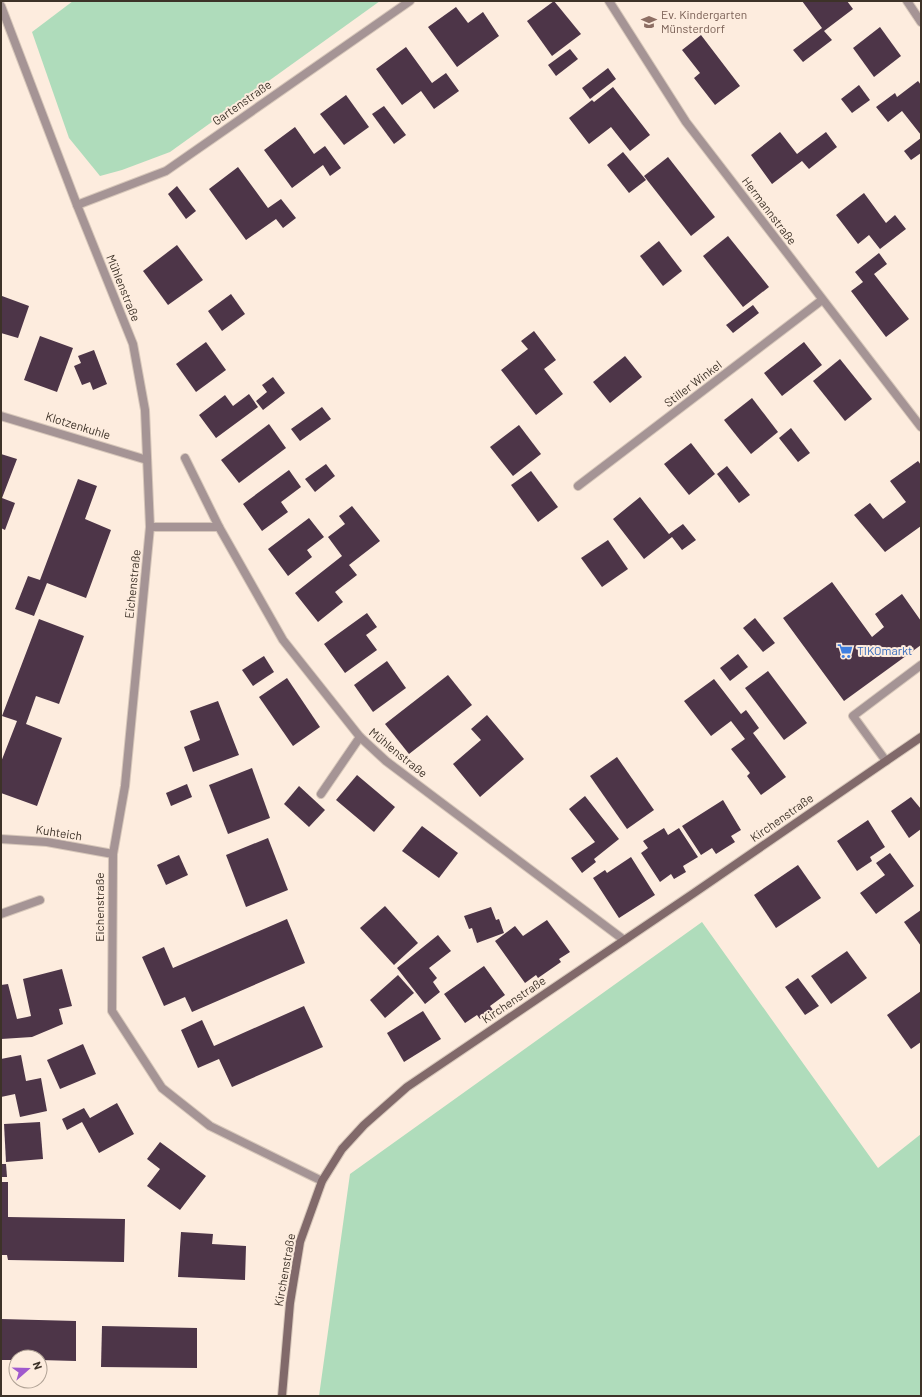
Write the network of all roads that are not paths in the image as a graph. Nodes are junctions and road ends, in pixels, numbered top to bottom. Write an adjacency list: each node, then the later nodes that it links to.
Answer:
1 (410, 1): 6 (street, Gartenstraße)
2 (609, 1): 7 (street, Hermannstraße)
3 (907, 1): 5 (street)
4 (1, 6): 6 (street, Mühlenstraße)
5 (921, 22)
6 (77, 205): 11 (street, Mühlenstraße)
7 (822, 300): 9 (street, Hermannstraße); 12 (street, Stiller Winkel)
8 (1, 416): 11 (street, Klotzenkuhle)
9 (921, 427)
10 (185, 458): 14 (street, Mühlenstraße)
11 (147, 460): 13 (street, Mühlenstraße)
12 (578, 486)
13 (150, 527): 14 (street); 21 (street, Eichenstraße)
14 (219, 527): 16 (street, Mühlenstraße)
15 (921, 664): 18 (street)
16 (360, 737): 19 (street); 24 (street, Mühlenstraße)
17 (921, 737): 18 (street, Kirchenstraße)
18 (886, 761): 24 (street, Kirchenstraße)
19 (321, 794)
20 (1, 839): 21 (street, Kuhteich)
21 (112, 854): 25 (street, Eichenstraße)
22 (40, 900): 23 (street)
23 (1, 914)
24 (624, 940): 25 (street, Kirchenstraße)
25 (322, 1181): 26 (street, Kirchenstraße)
26 (282, 1396)

